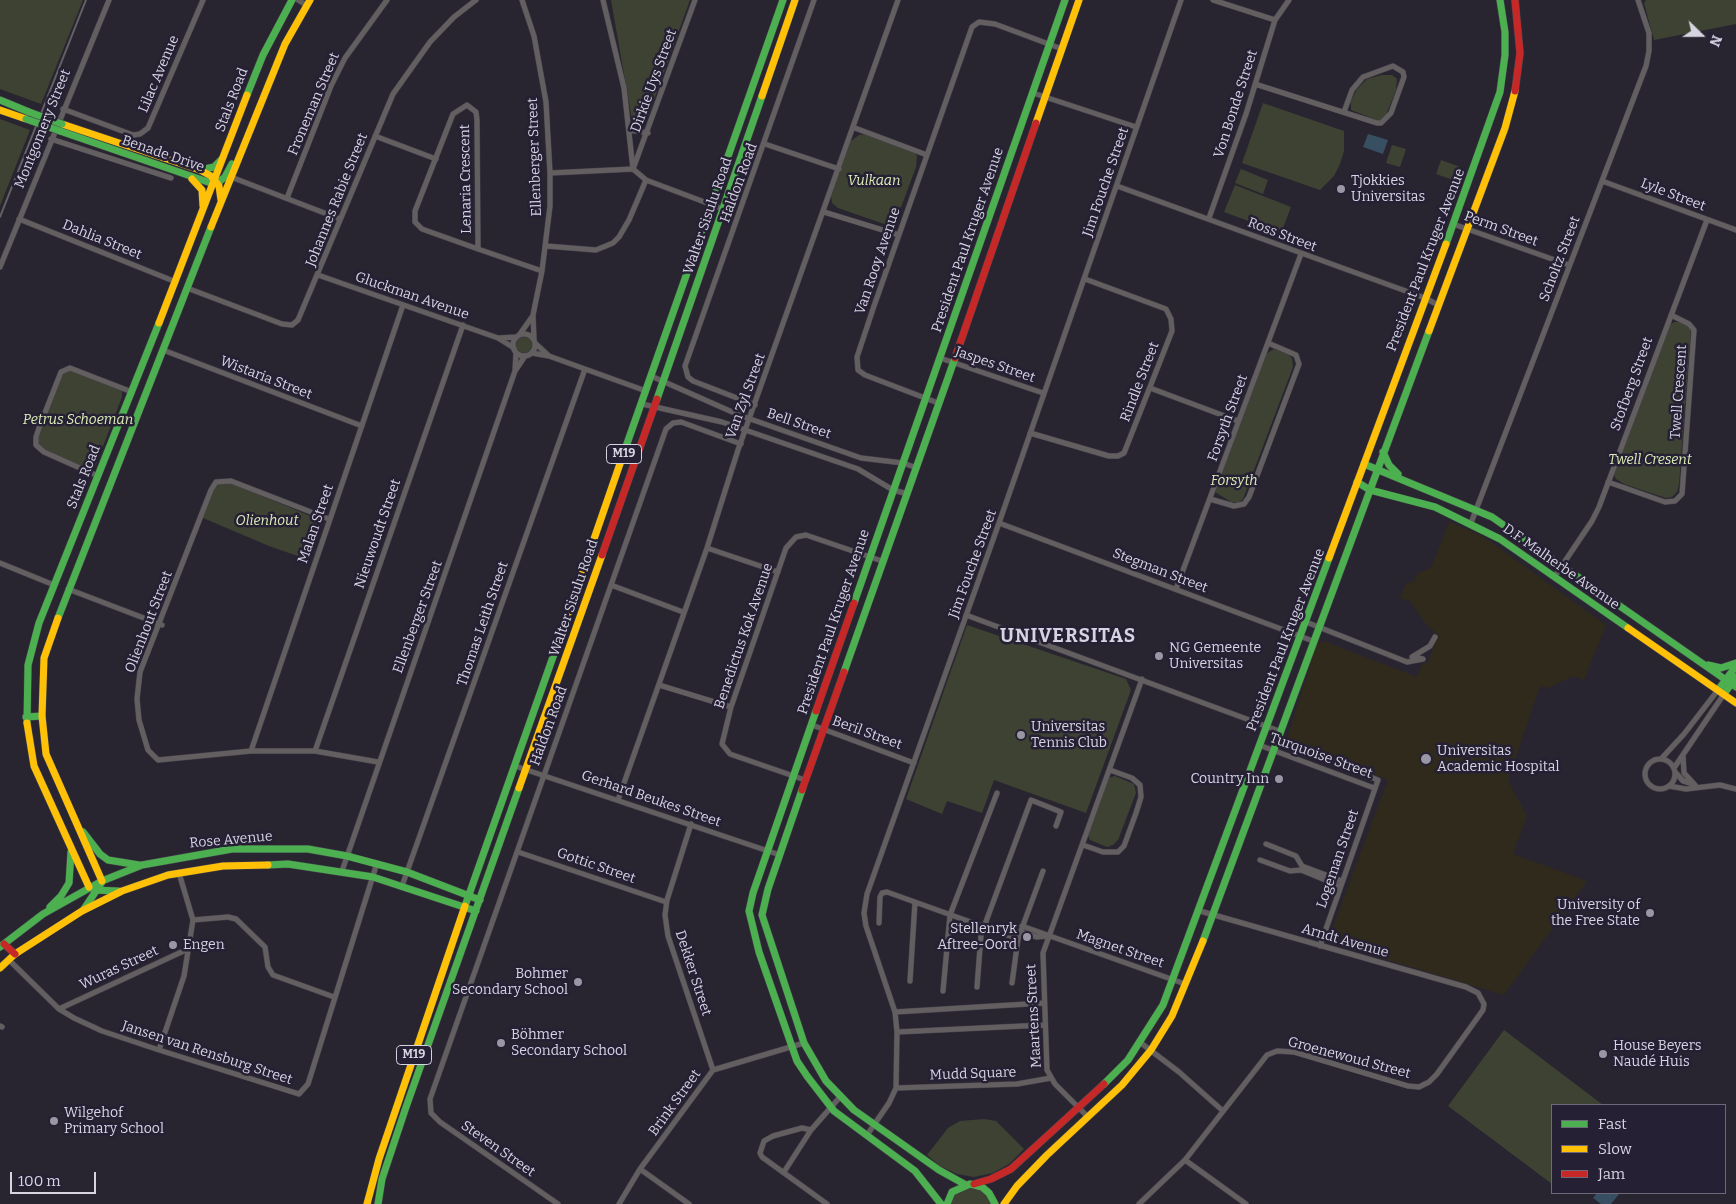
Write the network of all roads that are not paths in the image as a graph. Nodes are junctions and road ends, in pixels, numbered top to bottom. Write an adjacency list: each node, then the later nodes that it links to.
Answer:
1 (108, 0): 35 (street, Montgomery Street)
2 (202, 0): 35 (street, Lilac Avenue)
3 (292, 0): 49 (main road, Stals Road)
4 (298, 0): 22 (street)
5 (387, 0): 62 (street, Froneman Street)
6 (476, 0): 46 (street, Johannes Rabie Street)
7 (522, 0): 55 (street, Ellenberger Street)
8 (603, 0): 44 (street)
9 (695, 0): 45 (street, Dirkie Uys Street)
10 (783, 0): 24 (main road, Walter Sisulu Road / M19)
11 (795, 0): 25 (main road, Walter Sisulu Road / M19)
12 (814, 0): 48 (street, Haldon Road)
13 (898, 0): 43 (street, Van Zyl Street)
14 (1065, 0): 26 (main road, President Paul Kruger Avenue)
15 (1079, 0): 27 (main road, President Paul Kruger Avenue)
16 (1182, 0): 42 (street, Jim Fouche Street)
17 (1213, 0): 23 (street)
18 (1289, 0): 23 (street, Von Bonde Street)
19 (1500, 0): 28 (main road, President Paul Kruger Avenue)
20 (1516, 0): 29 (main road, President Paul Kruger Avenue)
21 (1638, 0): 59 (street, Scholtz Street)
22 (308, 3): 40 (main road, Stals Road)
23 (1274, 20): 30 (street, Von Bonde Street)
24 (772, 33): 25 (main road); 38 (main road, Walter Sisulu Road / M19)
25 (782, 37): 39 (main road, Walter Sisulu Road / M19)
26 (1049, 45): 27 (street, Van Rooy Avenue); 31 (main road, President Paul Kruger Avenue); 50 (street, Van Rooy Avenue)
27 (1062, 49): 32 (main road, President Paul Kruger Avenue)
28 (1504, 65): 29 (main road); 72 (main road, President Paul Kruger Avenue)
29 (1518, 66): 75 (main road, President Paul Kruger Avenue)
30 (1256, 84): 36 (street); 67 (street, Von Bonde Street)
31 (1033, 93): 32 (street); 73 (main road, President Paul Kruger Avenue)
32 (1045, 97): 42 (street); 74 (main road, President Paul Kruger Avenue)
33 (0, 100): 37 (main road, Benade Drive)
34 (0, 110): 37 (main road, Benade Drive)
35 (63, 110): 47 (street, Montgomery Street)
36 (1344, 112): 36 (street)
37 (28, 116): 41 (main road, Benade Drive, bridge)
38 (742, 117): 39 (main road); 64 (main road, Walter Sisulu Road / M19)
39 (753, 121): 65 (main road, Walter Sisulu Road / M19)
40 (251, 125): 57 (main road, Stals Road); 60 (main road)
41 (61, 127): 53 (main road, Benade Drive); 56 (main road, Benade Drive)
42 (1136, 127): 61 (street, Jim Fouche Street)
43 (854, 128): 50 (street); 54 (street, Van Zyl Street)
44 (629, 130): 45 (street); 52 (street)
45 (648, 133): 52 (street, Dirkie Uys Street)
46 (375, 136): 51 (street); 69 (street, Johannes Rabie Street)
47 (51, 139): 56 (street); 68 (street, Montgomery Street)
48 (765, 144): 54 (street); 119 (street, Haldon Road)
49 (227, 150): 53 (main road); 60 (main road, Stals Road)
50 (927, 155): 77 (street, Van Rooy Avenue)
51 (436, 159): 79 (street, Lenaria Crescent); 79 (street, Lenaria Crescent)
52 (633, 169): 55 (street); 58 (street)
53 (200, 170): 60 (main road, Benade Drive)
54 (839, 170): 66 (street, Van Zyl Street)
55 (550, 173): 78 (street, Ellenberger Street)
56 (172, 175): 60 (main road, Benade Drive); 71 (main road)
57 (231, 178): 62 (street); 63 (main road, Stals Road)
58 (646, 180): 64 (street); 78 (street)
59 (1602, 180): 70 (street, Lyle Street); 83 (street, Scholtz Street)
60 (214, 181): 63 (main road); 71 (main road, Stals Road)
61 (1117, 186): 67 (street, Ross Street); 89 (street, Jim Fouche Street)
62 (287, 198): 69 (street)
63 (221, 204): 88 (main road, Stals Road)
64 (712, 204): 65 (street); 81 (main road, Walter Sisulu Road / M19)
65 (723, 209): 82 (main road, Walter Sisulu Road / M19)
66 (824, 212): 77 (street); 132 (street, Van Zyl Street)
67 (1209, 218): 80 (street, Ross Street)
68 (19, 219): 84 (street, Montgomery Street); 90 (street, Dahlia Street)
69 (340, 219): 87 (street, Johannes Rabie Street)
70 (1707, 220): 76 (street, Lyle Street); 98 (street, Stofberg Street)
71 (199, 224): 86 (main road, Stals Road)
72 (1453, 224): 75 (street, Perm Street); 94 (main road, President Paul Kruger Avenue)
73 (986, 226): 74 (main road); 114 (main road, President Paul Kruger Avenue)
74 (999, 229): 116 (main road, President Paul Kruger Avenue)
75 (1467, 229): 83 (street, Perm Street); 96 (main road, President Paul Kruger Avenue)
76 (1736, 230)
77 (899, 235): 128 (street, Van Rooy Avenue)
78 (546, 246): 85 (street, Ellenberger Street)
79 (478, 249): 85 (street, Lenaria Crescent)
80 (1301, 254): 94 (street, Ross Street); 107 (street, Forsyth Street)
81 (692, 259): 82 (main road); 100 (main road, Walter Sisulu Road / M19)
82 (704, 263): 104 (main road, Walter Sisulu Road / M19)
83 (1569, 265): 158 (street, Scholtz Street)
84 (0, 267)
85 (542, 271): 97 (street, Ellenberger Street)
86 (179, 273): 88 (main road); 90 (main road, Stals Road)
87 (318, 275): 91 (street, Johannes Rabie Street); 95 (street, Gluckman Avenue)
88 (191, 277): 91 (main road, Stals Road)
89 (1085, 278): 124 (street, Rindle Street); 126 (street, Jim Fouche Street)
90 (176, 282): 92 (main road, Stals Road)
91 (187, 288): 93 (main road, Stals Road)
92 (172, 292): 93 (main road); 102 (main road, Stals Road)
93 (183, 297): 106 (main road, Stals Road)
94 (1425, 298): 96 (street, Ross Street); 142 (main road, President Paul Kruger Avenue)
95 (403, 305): 99 (street, Gluckman Avenue); 136 (street, Malan Street)
96 (1438, 305): 140 (main road, President Paul Kruger Avenue)
97 (533, 315): 101 (street, Ellenberger Street); 105 (street, Ellenberger Street)
98 (1670, 315): 152 (street, Stofberg Street); 152 (street, Twell Crescent)
99 (463, 326): 103 (street, Gluckman Avenue); 209 (street, Nieuwoudt Street)
100 (666, 333): 104 (main road); 120 (main road, Walter Sisulu Road / M19)
101 (518, 336): 103 (street, Gluckman Avenue); 105 (street); 109 (street)
102 (154, 337): 106 (main road); 111 (main road, Stals Road)
103 (498, 338): 109 (street, Gluckman Avenue)
104 (679, 338): 121 (main road, Walter Sisulu Road / M19)
105 (535, 341): 110 (street); 113 (street)
106 (166, 342): 108 (main road, Stals Road)
107 (1268, 343): 135 (street, Forsyth Street); 157 (street)
108 (162, 350): 115 (main road, Stals Road); 136 (street, Wistaria Street)
109 (515, 351): 112 (street); 118 (street, Ellenberger Street)
110 (532, 353): 112 (street); 113 (street)
111 (146, 355): 115 (main road); 122 (main road, Stals Road)
112 (525, 356): 118 (street, Ellenberger Street)
113 (549, 356): 117 (street)
114 (940, 358): 116 (street, Jaspes Street); 128 (main road, President Paul Kruger Avenue)
115 (158, 360): 123 (main road, Stals Road)
116 (953, 362): 126 (street, Jaspes Street); 129 (main road, President Paul Kruger Avenue)
117 (585, 369): 125 (street); 245 (street, Thomas Leith Street)
118 (515, 371): 212 (street, Ellenberger Street)
119 (686, 373): 132 (street, Bell Street)
120 (651, 376): 121 (street, Bell Street); 125 (main road, Walter Sisulu Road / M19)
121 (664, 381): 133 (main road, Walter Sisulu Road / M19); 134 (street, Bell Street)
122 (135, 384): 123 (main road); 127 (main road, Stals Road)
123 (148, 388): 130 (main road, Stals Road)
124 (1150, 388): 135 (street); 138 (street, Rindle Street)
125 (646, 391): 131 (main road, Walter Sisulu Road / M19)
126 (1043, 393): 138 (street, Jim Fouche Street)
127 (130, 396): 130 (main road); 143 (main road, Stals Road); 150 (street)
128 (926, 399): 129 (street, Van Rooy Avenue); 141 (main road, President Paul Kruger Avenue)
129 (938, 403): 145 (main road, President Paul Kruger Avenue)
130 (141, 404): 147 (main road, Stals Road)
131 (642, 404): 133 (street); 144 (main road, Walter Sisulu Road / M19)
132 (755, 405): 134 (street, Van Zyl Street)
133 (654, 408): 137 (street, Bell Street); 148 (main road, Walter Sisulu Road / M19)
134 (750, 419): 137 (street, Van Zyl Street); 141 (street, Bell Street)
135 (1238, 420): 157 (street, Forsyth Street)
136 (362, 426): 159 (street, Malan Street)
137 (746, 431): 139 (street, Van Zyl Street); 154 (street, Bell Street)
138 (1030, 433): 160 (street, Jim Fouche Street)
139 (741, 444): 162 (street, Van Zyl Street); 174 (street, Haldon Road)
140 (1383, 452): 146 (main road, President Paul Kruger Avenue); 149 (main road)
141 (903, 463): 145 (street, Bell Street); 154 (main road, President Paul Kruger Avenue)
142 (1364, 464): 146 (main road, D.F. Malherbe Avenue); 151 (main road, President Paul Kruger Avenue)
143 (102, 467): 147 (main road); 150 (main road, Stals Road)
144 (619, 468): 148 (main road); 163 (main road, Walter Sisulu Road / M19)
145 (917, 468): 156 (main road, President Paul Kruger Avenue)
146 (1378, 468): 149 (main road, D.F. Malherbe Avenue); 155 (main road, President Paul Kruger Avenue)
147 (114, 472): 153 (main road, Stals Road)
148 (632, 473): 164 (main road, Walter Sisulu Road / M19)
149 (1404, 479): 158 (main road, D.F. Malherbe Avenue)
150 (96, 480): 153 (main road); 171 (main road, Stals Road)
151 (1357, 482): 155 (main road, D.F. Malherbe Avenue); 182 (main road, President Paul Kruger Avenue)
152 (1608, 482): 168 (street, Stofberg Street)
153 (108, 487): 173 (main road, Stals Road)
154 (894, 490): 156 (street, Bell Street); 165 (main road, President Paul Kruger Avenue)
155 (1370, 490): 161 (main road, D.F. Malherbe Avenue); 184 (main road, President Paul Kruger Avenue)
156 (908, 494): 166 (main road, President Paul Kruger Avenue)
157 (1210, 499): 175 (street, Forsyth Street)
158 (1477, 510): 161 (street, Scholtz Street); 168 (main road, D.F. Malherbe Avenue)
159 (329, 519): 183 (street, Olienhout Street); 208 (street, Malan Street)
160 (999, 523): 175 (street, Stegman Street); 180 (street, Jim Fouche Street)
161 (1471, 523): 170 (main road, D.F. Malherbe Avenue)
162 (707, 548): 169 (street); 178 (street, Van Zyl Street)
163 (591, 549): 164 (main road); 179 (main road, Walter Sisulu Road / M19)
164 (603, 553): 181 (main road, Walter Sisulu Road / M19)
165 (870, 557): 166 (street, Benedictus Kok Avenue); 169 (street, Benedictus Kok Avenue); 201 (main road, President Paul Kruger Avenue)
166 (882, 561): 203 (main road, President Paul Kruger Avenue)
167 (0, 562): 172 (street)
168 (1562, 564): 170 (street, Stofberg Street); 188 (main road, D.F. Malherbe Avenue)
169 (778, 572): 198 (street, Benedictus Kok Avenue)
170 (1554, 576): 196 (main road, D.F. Malherbe Avenue)
171 (57, 577): 172 (main road, Stals Road); 173 (main road)
172 (54, 585): 176 (main road, Stals Road)
173 (70, 585): 177 (main road, Stals Road); 183 (street)
174 (611, 585): 178 (street); 218 (street, Haldon Road)
175 (1176, 589): 185 (street, Stegman Street)
176 (51, 593): 177 (main road); 200 (main road, Stals Road)
177 (65, 598): 199 (main road, Stals Road)
178 (683, 612): 195 (street, Van Zyl Street)
179 (568, 614): 181 (main road); 191 (main road, Walter Sisulu Road / M19)
180 (966, 615): 192 (street); 213 (street, Jim Fouche Street)
181 (580, 618): 194 (main road, Walter Sisulu Road / M19)
182 (1306, 622): 184 (street); 185 (main road, President Paul Kruger Avenue)
183 (160, 625): 208 (street, Olienhout Street)
184 (1319, 626): 186 (street); 187 (main road, President Paul Kruger Avenue)
185 (1300, 636): 187 (street, Stegman Street); 202 (main road, President Paul Kruger Avenue)
186 (1435, 637)
187 (1312, 641): 204 (main road, President Paul Kruger Avenue)
188 (1701, 662): 189 (main road); 193 (main road, D.F. Malherbe Avenue)
189 (1736, 664): 193 (main road)
190 (1736, 677): 193 (main road)
191 (545, 679): 194 (main road); 214 (main road, Walter Sisulu Road / M19)
192 (1142, 679): 202 (street); 216 (street, Maartens Street)
193 (1731, 683): 196 (main road)
194 (557, 684): 215 (main road, Walter Sisulu Road / M19)
195 (659, 685): 198 (street); 227 (street, Van Zyl Street)
196 (1721, 692): 197 (main road, D.F. Malherbe Avenue); 210 (street); 211 (street)
197 (1736, 703)
198 (731, 706): 219 (street, Benedictus Kok Avenue)
199 (42, 716): 200 (main road); 228 (main road, Stals Road)
200 (26, 717): 235 (main road, Stals Road)
201 (812, 725): 203 (street, Beril Street); 219 (main road, President Paul Kruger Avenue)
202 (1266, 726): 204 (street); 206 (main road, President Paul Kruger Avenue)
203 (823, 730): 213 (street, Beril Street); 220 (main road, President Paul Kruger Avenue)
204 (1278, 731): 205 (main road, President Paul Kruger Avenue)
205 (1276, 739): 207 (main road, President Paul Kruger Avenue); 221 (street, Turquoise Street)
206 (1260, 745): 207 (street, Turquoise Street); 261 (main road, President Paul Kruger Avenue)
207 (1272, 749): 224 (street, Turquoise Street); 264 (main road, President Paul Kruger Avenue)
208 (251, 751): 209 (street, Olienhout Street)
209 (315, 751): 212 (street, Olienhout Street)
210 (1683, 754): 217 (street); 222 (street)
211 (1661, 758): 217 (street); 223 (street)
212 (378, 762): 239 (street, Ellenberger Street)
213 (914, 762): 289 (street, Jim Fouche Street)
214 (515, 766): 215 (street, Gerhard Beukes Street); 231 (main road, Walter Sisulu Road / M19)
215 (527, 769): 218 (street, Gerhard Beukes Street); 232 (main road, Walter Sisulu Road / M19)
216 (1110, 770): 234 (street, Maartens Street); 234 (street)
217 (1675, 771): 222 (street); 223 (street)
218 (544, 774): 227 (street, Gerhard Beukes Street); 237 (street, Haldon Road)
219 (793, 776): 220 (street, Benedictus Kok Avenue); 236 (main road, President Paul Kruger Avenue)
220 (805, 780): 238 (main road, President Paul Kruger Avenue)
221 (1378, 780): 224 (street, Logeman Street)
222 (1698, 785): 223 (street); 225 (street)
223 (1669, 786)
224 (1374, 788): 249 (street, Logeman Street)
225 (1736, 789)
226 (996, 793): 263 (street)
227 (618, 800): 229 (street, Gerhard Beukes Street)
228 (77, 824): 242 (main road); 248 (main road, Stals Road)
229 (691, 824): 236 (street, Gerhard Beukes Street); 256 (street, Dekker Street)
230 (1056, 826): 267 (street)
231 (489, 840): 232 (main road); 254 (main road, Walter Sisulu Road / M19)
232 (500, 844): 255 (main road, Walter Sisulu Road / M19)
233 (1266, 844): 249 (street)
234 (1083, 845): 269 (street, Maartens Street)
235 (71, 847): 251 (main road, Stals Road); 262 (main road)
236 (767, 851): 238 (street, Gerhard Beukes Street); 295 (main road, President Paul Kruger Avenue)
237 (518, 852): 256 (street, Gottic Street); 304 (street, Haldon Road)
238 (780, 855): 292 (main road, President Paul Kruger Avenue)
239 (347, 856): 241 (main road, Rose Avenue); 242 (main road, Rose Avenue); 243 (street, Ellenberger Street)
240 (1260, 860): 249 (street)
241 (377, 863): 245 (main road, Rose Avenue); 247 (street, Jansen van Rensburg Street)
242 (142, 865): 248 (main road, Rose Avenue)
243 (342, 870): 246 (main road, Rose Avenue); 247 (main road, Rose Avenue)
244 (1043, 871): 268 (street)
245 (407, 872): 250 (street, Thomas Leith Street); 254 (main road, Rose Avenue)
246 (179, 873): 253 (main road, Rose Avenue); 265 (street)
247 (372, 877): 250 (main road, Rose Avenue); 285 (street, Jansen van Rensburg Street)
248 (102, 881): 251 (main road, Rose Avenue); 252 (main road)
249 (1341, 884): 272 (street, Logeman Street)
250 (402, 886): 258 (main road, Rose Avenue)
251 (89, 887): 252 (main road); 262 (main road, Rose Avenue)
252 (96, 891): 253 (main road); 259 (main road)
253 (122, 891): 259 (main road, Rose Avenue)
254 (470, 895): 255 (main road, Rose Avenue); 258 (main road, Walter Sisulu Road / M19)
255 (480, 900): 260 (main road, Walter Sisulu Road / M19)
256 (666, 902): 299 (street, Dekker Street)
257 (915, 902): 263 (street); 266 (street); 278 (street)
258 (465, 907): 260 (main road, Rose Avenue); 282 (main road, Walter Sisulu Road / M19)
259 (82, 911): 274 (main road, Rose Avenue)
260 (476, 911): 283 (main road, Walter Sisulu Road / M19)
261 (1200, 911): 264 (street, Arndt Avenue); 277 (main road, President Paul Kruger Avenue)
262 (43, 914): 271 (main road, Rose Avenue)
263 (950, 915): 267 (street); 284 (street)
264 (1213, 915): 272 (street, Arndt Avenue); 280 (main road, President Paul Kruger Avenue)
265 (193, 920): 273 (street); 285 (street)
266 (879, 923)
267 (984, 926): 270 (street); 281 (street)
268 (1021, 929): 269 (street, Magnet Street); 270 (street)
269 (1048, 936): 277 (street, Magnet Street); 287 (street, Maartens Street)
270 (1018, 939): 279 (street)
271 (2, 946): 274 (main road)
272 (1320, 946): 286 (street, Arndt Avenue)
273 (190, 948): 288 (street, Wuras Street); 296 (street)
274 (15, 954): 275 (main road, Rose Avenue)
275 (9, 960): 276 (main road, Rose Avenue); 288 (street, Jansen van Rensburg Street)
276 (0, 968)
277 (1173, 980): 280 (street, Magnet Street); 293 (main road, President Paul Kruger Avenue)
278 (910, 981)
279 (1012, 984)
280 (1185, 984): 297 (main road, President Paul Kruger Avenue)
281 (977, 987)
282 (437, 988): 283 (main road); 294 (main road, Walter Sisulu Road / M19)
283 (447, 991): 298 (main road, Walter Sisulu Road / M19)
284 (943, 991)
285 (334, 997): 296 (street, Jansen van Rensburg Street)
286 (1481, 998): 306 (street, Groenewoud Street)
287 (1044, 1003): 289 (street); 290 (street, Maartens Street)
288 (59, 1009): 296 (street, Jansen van Rensburg Street)
289 (895, 1012): 291 (street, Jim Fouche Street)
290 (1044, 1025): 291 (street); 300 (street, Maartens Street)
291 (897, 1032): 301 (street, Jim Fouche Street)
292 (804, 1043): 295 (street, Brink Street); 302 (main road, President Paul Kruger Avenue)
293 (1141, 1043): 297 (street); 305 (main road, President Paul Kruger Avenue)
294 (417, 1048): 298 (main road); 314 (main road, Walter Sisulu Road / M19)
295 (792, 1048): 299 (street, Brink Street); 303 (main road, President Paul Kruger Avenue)
296 (159, 1050)
297 (1151, 1050): 306 (street); 307 (main road, President Paul Kruger Avenue)
298 (426, 1051): 316 (main road, Walter Sisulu Road / M19)
299 (713, 1070): 312 (street, Brink Street)
300 (1051, 1078): 301 (street, Mudd Square); 305 (street, Maartens Street)
301 (896, 1088): 308 (street, Jim Fouche Street)
302 (840, 1097): 303 (street); 308 (main road, President Paul Kruger Avenue)
303 (831, 1107): 309 (street); 310 (main road, President Paul Kruger Avenue)
304 (430, 1108): 319 (street, Steven Street)
305 (1080, 1109): 307 (street, Maartens Street); 315 (main road, President Paul Kruger Avenue)
306 (1223, 1111): 311 (street, Groenewoud Street)
307 (1088, 1117): 326 (main road, President Paul Kruger Avenue)
308 (874, 1124): 310 (street, Jim Fouche Street); 315 (main road, President Paul Kruger Avenue)
309 (811, 1130): 313 (street); 313 (street)
310 (867, 1135): 323 (main road, President Paul Kruger Avenue)
311 (1185, 1160): 327 (street, Groenewoud Street); 328 (street)
312 (640, 1169): 320 (street, Brink Street); 321 (street)
313 (784, 1172): 322 (street)
314 (371, 1183): 316 (main road); 317 (main road, Walter Sisulu Road / M19)
315 (970, 1184): 324 (main road); 325 (main road)
316 (381, 1185): 318 (main road, Walter Sisulu Road / M19)
317 (367, 1204)
318 (378, 1204)
319 (558, 1204)
320 (619, 1204)
321 (689, 1204)
322 (827, 1204)
323 (941, 1204)
324 (947, 1204)
325 (995, 1204)
326 (1004, 1204)
327 (1139, 1204)
328 (1246, 1204)

